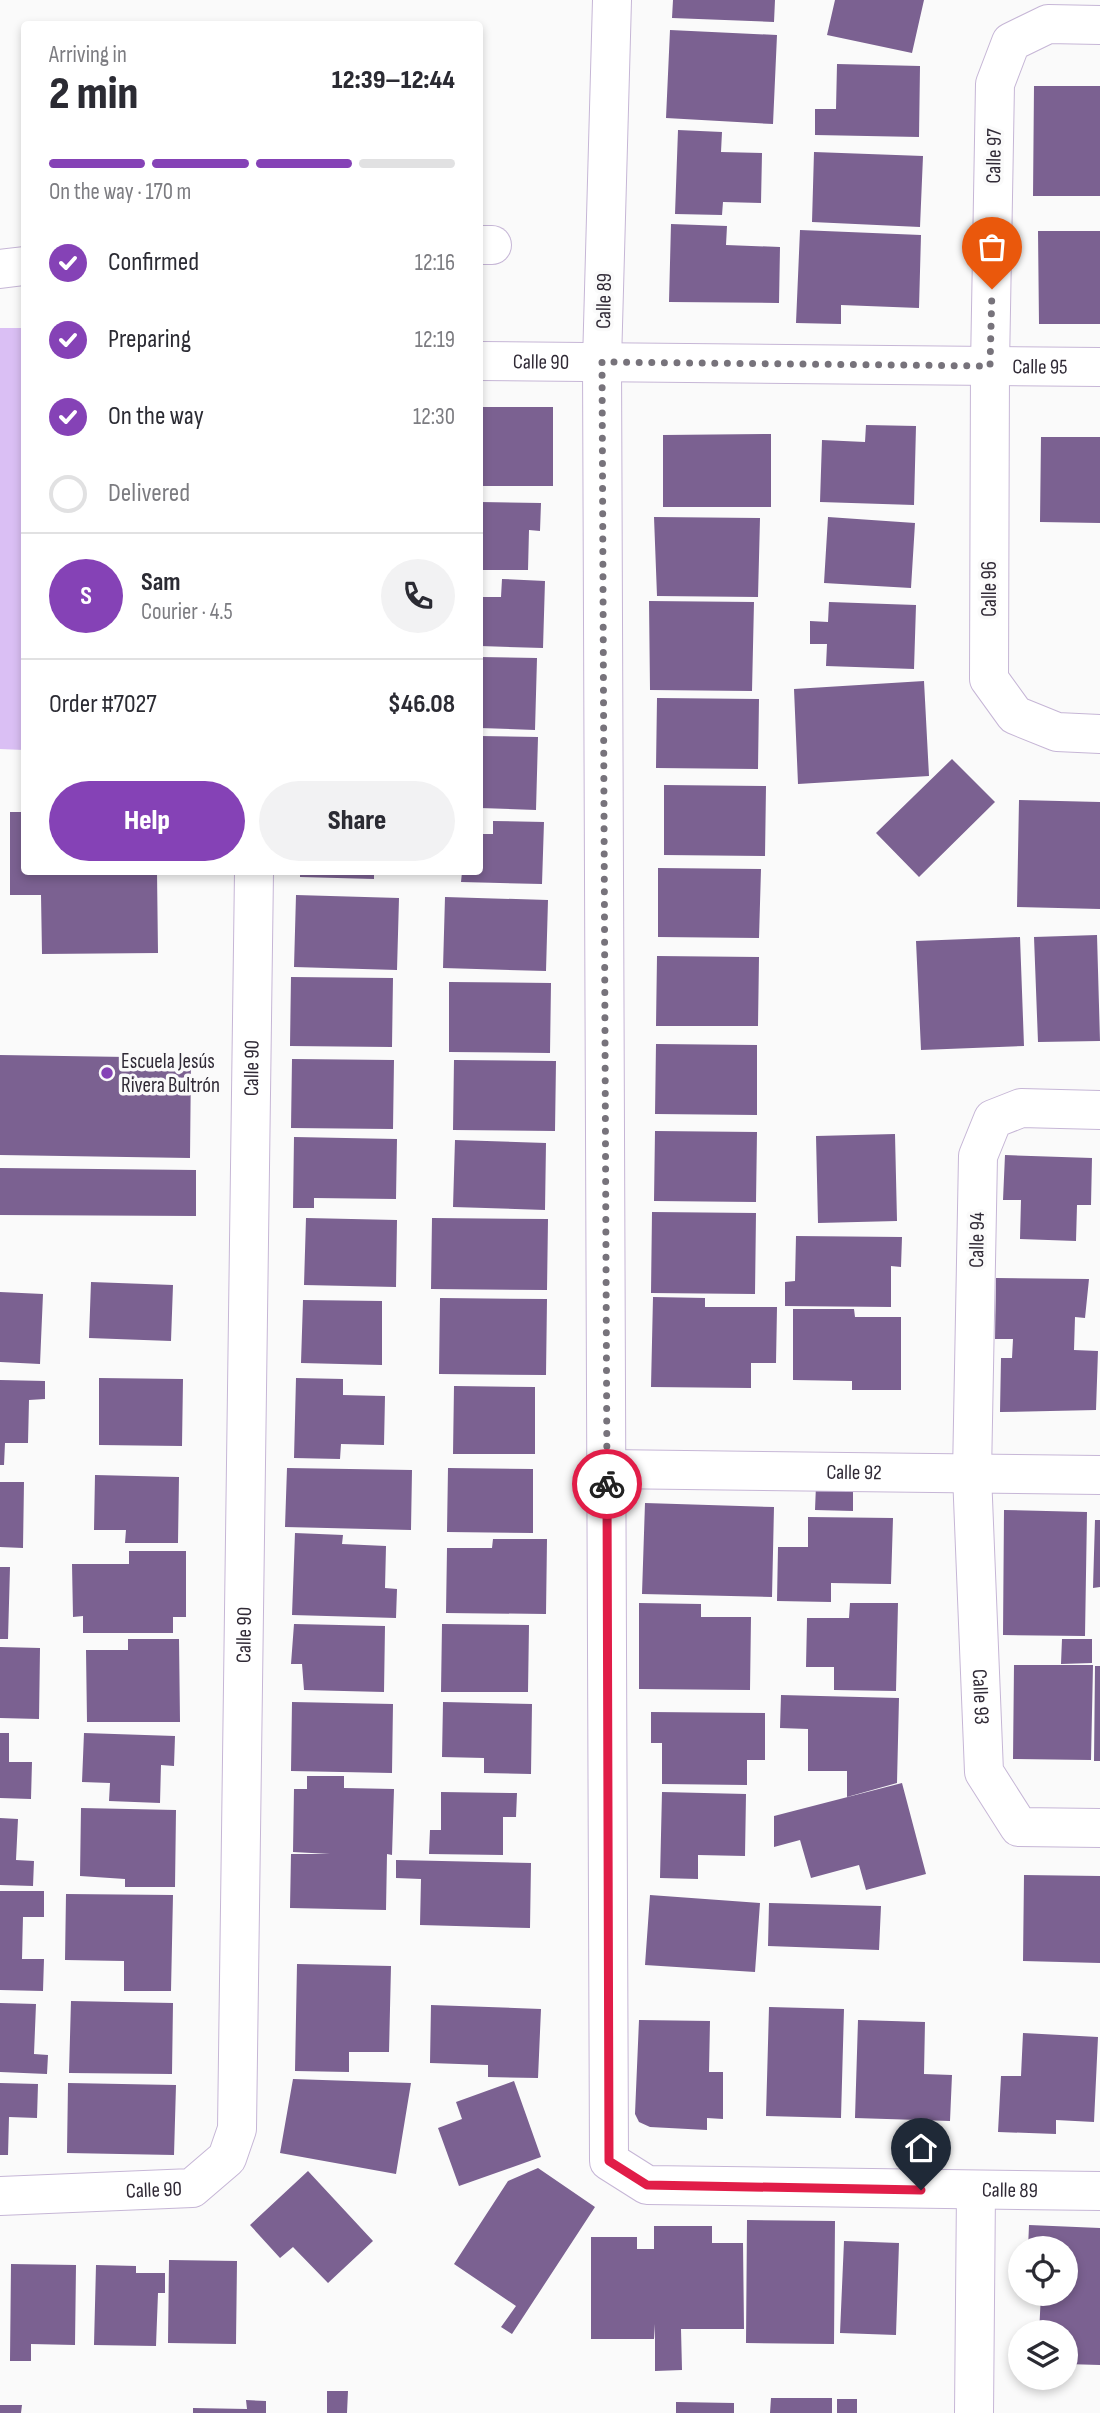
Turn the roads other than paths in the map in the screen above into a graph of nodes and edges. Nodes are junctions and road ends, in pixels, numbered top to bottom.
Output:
1 (612, 0) edge
2 (1100, 25) edge
3 (21, 266) edge
4 (0, 268) edge
5 (483, 362) edge
6 (602, 362) junction
7 (990, 366) junction
8 (1100, 367) edge
9 (1100, 734) edge
10 (254, 875) edge
11 (1100, 1110) edge
12 (607, 1469) junction
13 (972, 1474) junction
14 (1100, 1475) edge
15 (1100, 1828) edge
16 (976, 2190) junction
17 (1100, 2191) edge
18 (0, 2196) edge
19 (974, 2413) edge

1 - 6 street, Calle 89
2 - 7 street, Calle 97
3 - 4 street
5 - 6 street, Calle 90
6 - 7 street, Calle 95
6 - 12 street, Calle 89
7 - 8 street, Calle 95
7 - 9 street, Calle 96
10 - 18 street, Calle 90
11 - 13 street, Calle 94
12 - 13 street, Calle 92
12 - 16 street, Calle 89
13 - 14 street, Calle 92
13 - 15 street, Calle 93
16 - 17 street, Calle 89
16 - 19 street

